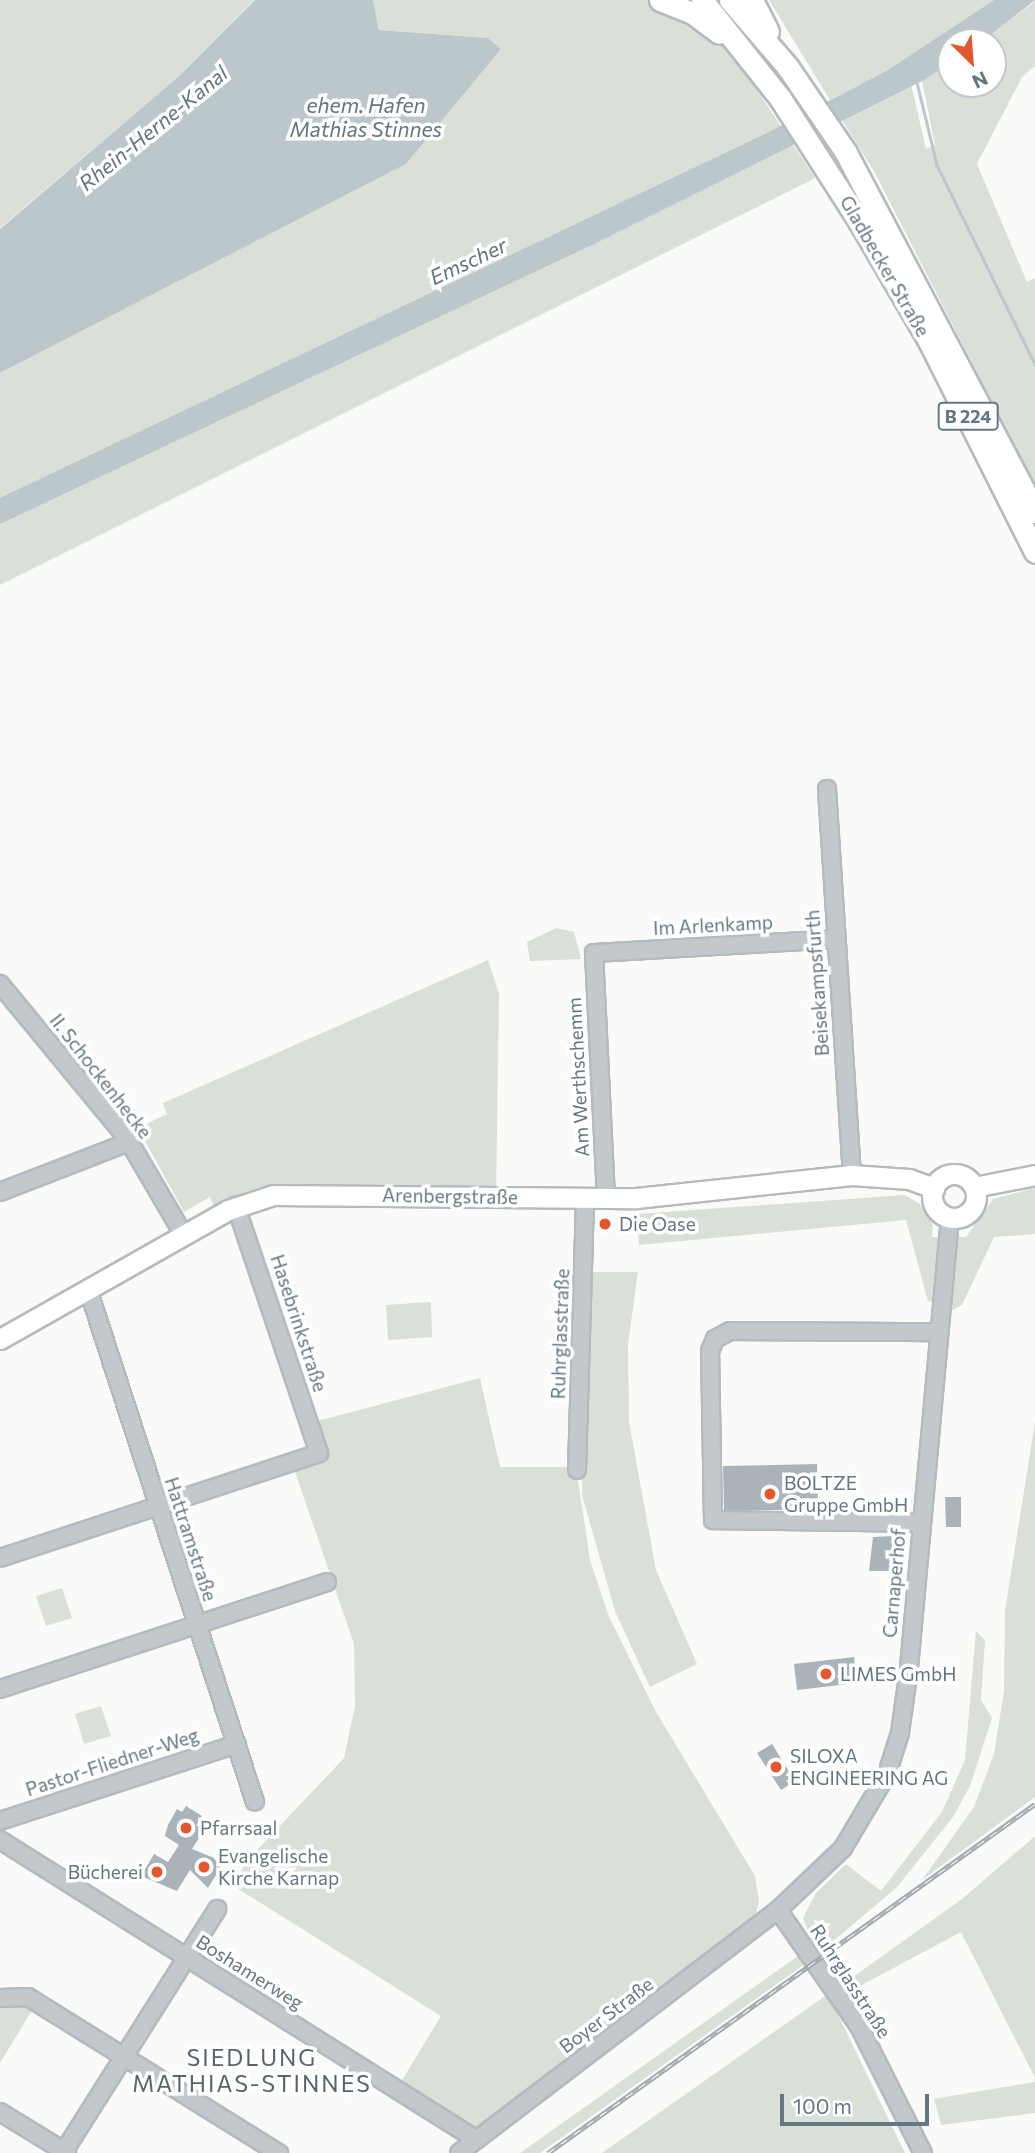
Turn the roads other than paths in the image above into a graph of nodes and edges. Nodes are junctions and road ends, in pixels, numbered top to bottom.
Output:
1 (660, 0) edge
2 (702, 0) edge
3 (730, 0) edge
4 (752, 0) edge
5 (788, 66) junction
6 (783, 102) junction
7 (1035, 512) edge
8 (1035, 552) edge
9 (827, 789) dead end
10 (835, 939) junction
11 (594, 953) joint
12 (0, 984) edge
13 (129, 1142) junction
14 (852, 1175) junction
15 (1035, 1175) edge
16 (974, 1186) junction
17 (934, 1188) junction
18 (0, 1192) edge
19 (585, 1198) junction
20 (606, 1199) junction
21 (236, 1206) junction
22 (950, 1217) junction
23 (183, 1234) junction
24 (88, 1289) junction
25 (938, 1332) junction
26 (0, 1339) edge
27 (577, 1470) dead end
28 (158, 1507) junction
29 (920, 1523) junction
30 (0, 1558) edge
31 (327, 1582) dead end
32 (198, 1626) junction
33 (0, 1689) edge
34 (237, 1744) junction
35 (255, 1802) dead end
36 (0, 1821) edge
37 (0, 1840) edge
38 (217, 1909) dead end
39 (778, 1910) junction
40 (186, 1957) junction
41 (0, 1998) edge
42 (124, 2057) junction
43 (0, 2112) edge
44 (477, 2140) junction
45 (65, 2152) edge
46 (279, 2153) edge
47 (459, 2153) edge
48 (923, 2153) edge

1 - 6 highway
2 - 6 highway, Gladbecker Straße / B 224
3 - 5 highway, Gladbecker Straße / B 224
4 - 5 highway
5 - 7 highway, Gladbecker Straße / B 224
6 - 8 highway, Gladbecker Straße / B 224
9 - 10 street, Beisekampsfurth
10 - 11 street, Im Arlenkamp
10 - 14 street, Beisekampsfurth
11 - 20 street, Am Werthschemm
12 - 13 street, II. Schockenhecke
13 - 18 street
13 - 23 street, II. Schockenhecke
14 - 17 main road, Arenbergstraße
14 - 20 main road, Arenbergstraße
15 - 16 main road
16 - 17 main road
16 - 22 main road
17 - 22 main road
19 - 20 main road, Arenbergstraße
19 - 21 main road, Arenbergstraße
19 - 27 street, Ruhrglasstraße
21 - 23 main road, Arenbergstraße
21 - 28 street, Hasebrinkstraße
22 - 25 street, Carnaperhof
23 - 24 main road, Arenbergstraße
24 - 26 main road, Arenbergstraße
24 - 28 street, Hattramstraße
25 - 29 street, Carnaperhof
25 - 29 street
28 - 30 street
28 - 32 street, Hattramstraße
29 - 39 street, Carnaperhof
31 - 32 street
32 - 33 street
32 - 34 street, Hattramstraße
34 - 35 street, Hattramstraße
34 - 36 street, Pastor-Fliedner-Weg
37 - 40 street, Boshamerweg
38 - 40 street
39 - 44 street, Boyer Straße
39 - 48 street, Ruhrglasstraße
40 - 42 street
40 - 44 street, Boshamerweg
41 - 42 street
42 - 45 street
42 - 46 street
43 - 45 street
44 - 47 street, Boyer Straße

